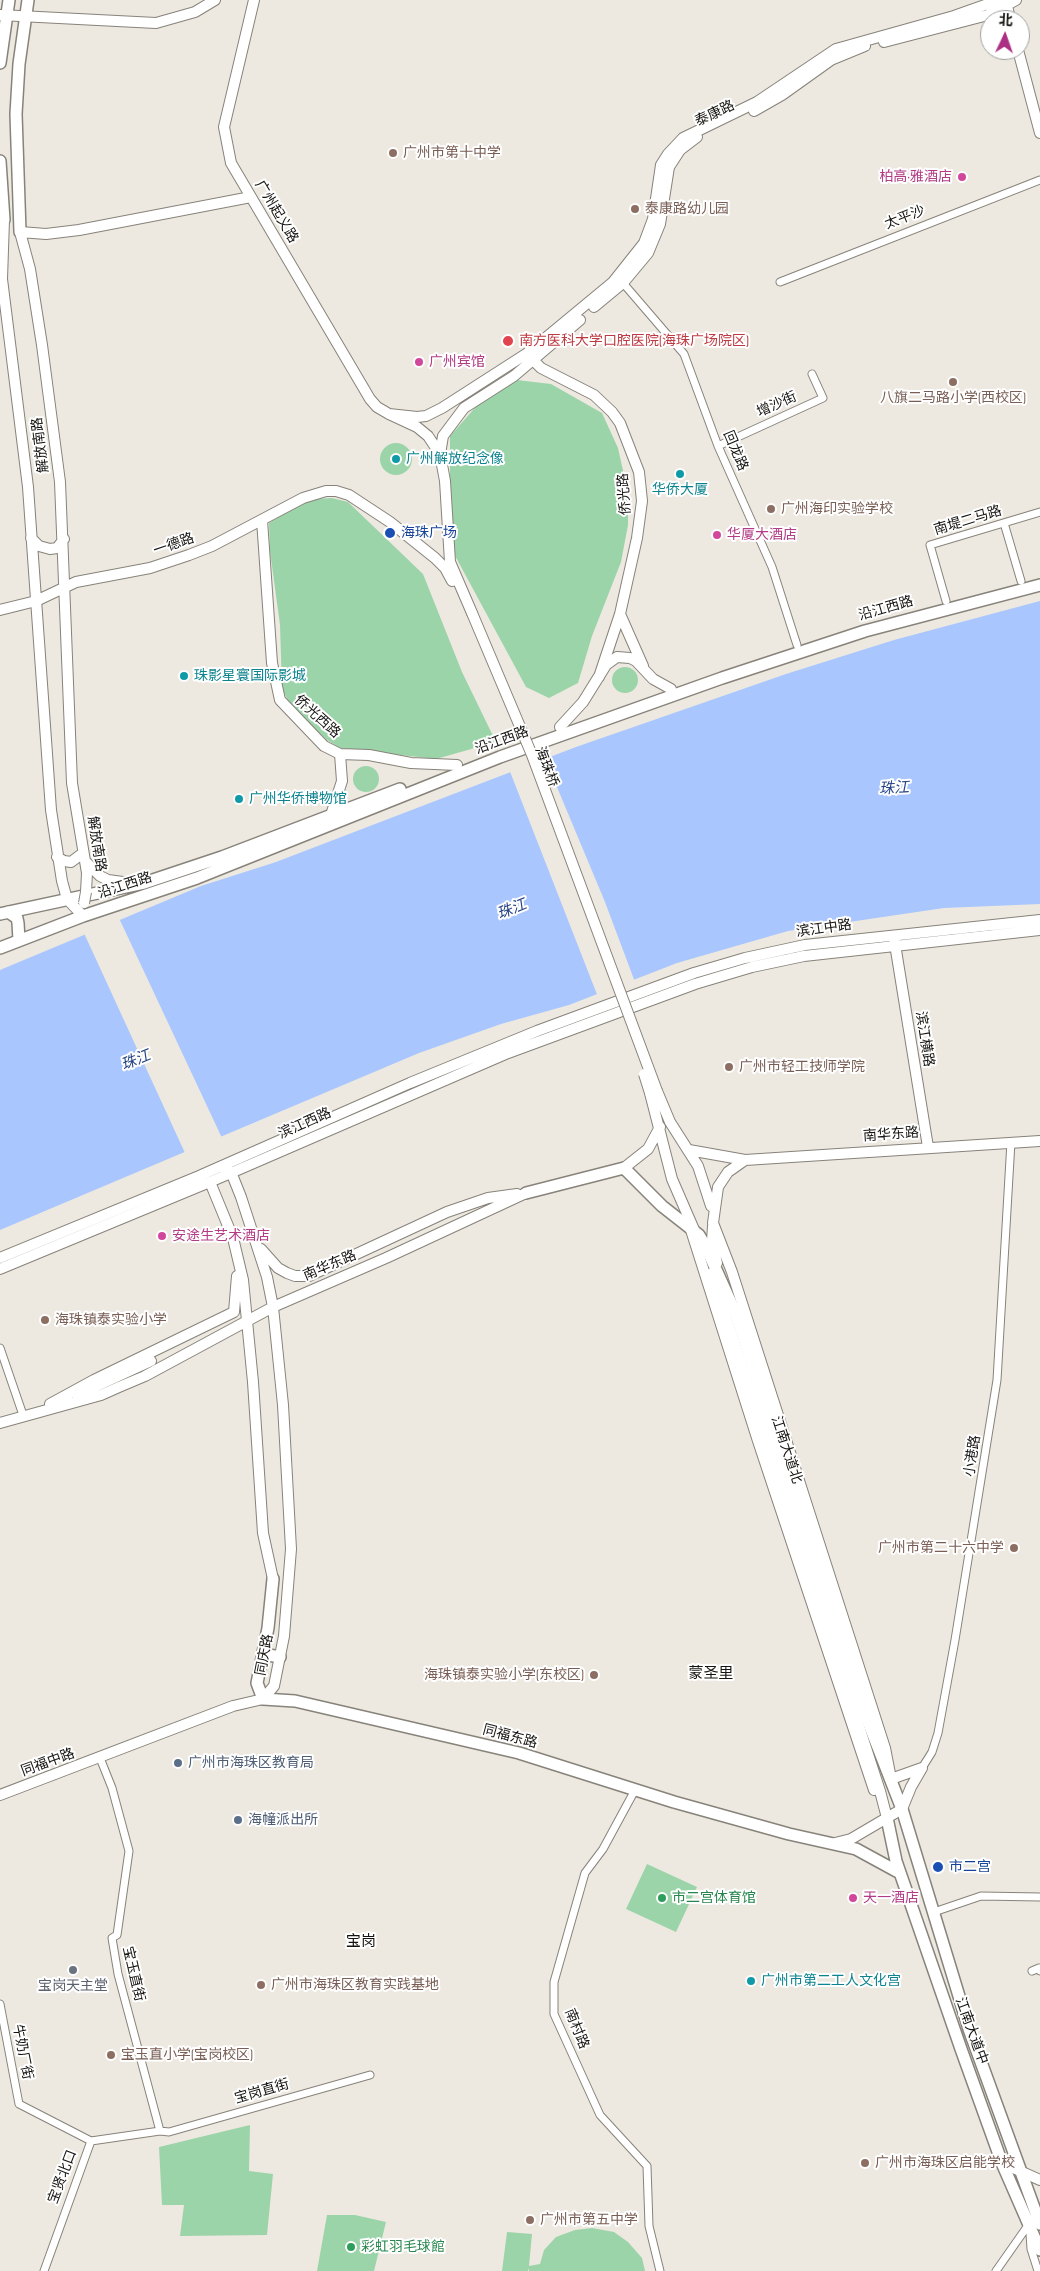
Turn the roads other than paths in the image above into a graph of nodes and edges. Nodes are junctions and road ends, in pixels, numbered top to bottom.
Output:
1 (9, 0) edge
2 (28, 0) edge
3 (215, 0) edge
4 (254, 0) edge
5 (1007, 1) edge
6 (3, 15) edge
7 (25, 16) junction
8 (1021, 60) edge
9 (0, 63) edge
10 (1040, 133) edge
11 (0, 161) edge
12 (1040, 180) edge
13 (251, 197) junction
14 (4, 220) joint
15 (20, 232) junction
16 (780, 282) dead end
17 (623, 283) junction
18 (529, 357) junction
19 (812, 374) dead end
20 (389, 414) junction
21 (718, 446) junction
22 (440, 454) junction
23 (349, 495) joint
24 (1040, 512) edge
25 (262, 520) junction
26 (1004, 523) junction
27 (31, 538) junction
28 (64, 539) junction
29 (1040, 578) edge
30 (1022, 585) junction
31 (1040, 585) edge
32 (65, 586) junction
33 (36, 601) junction
34 (946, 601) junction
35 (0, 610) edge
36 (620, 614) junction
37 (470, 615) junction
38 (797, 645) junction
39 (644, 668) junction
40 (599, 677) junction
41 (672, 689) junction
42 (560, 727) junction
43 (340, 754) junction
44 (457, 766) junction
45 (331, 815) junction
46 (57, 857) junction
47 (84, 857) junction
48 (144, 884) junction
49 (67, 899) junction
50 (4, 913) edge
51 (83, 916) junction
52 (1040, 920) edge
53 (1040, 930) edge
54 (19, 940) junction
55 (894, 940) junction
56 (0, 948) edge
57 (622, 1005) junction
58 (654, 1092) junction
59 (660, 1126) junction
60 (1040, 1141) edge
61 (1010, 1142) junction
62 (928, 1147) junction
63 (689, 1150) junction
64 (745, 1160) junction
65 (217, 1167) junction
66 (624, 1168) junction
67 (231, 1172) junction
68 (210, 1182) junction
69 (526, 1194) junction
70 (713, 1223) junction
71 (690, 1224) junction
72 (256, 1242) junction
73 (237, 1251) junction
74 (0, 1258) edge
75 (343, 1260) junction
76 (0, 1269) edge
77 (314, 1290) junction
78 (273, 1307) junction
79 (234, 1312) junction
80 (736, 1314) junction
81 (246, 1316) junction
82 (0, 1348) edge
83 (150, 1361) dead end
84 (40, 1410) junction
85 (23, 1415) junction
86 (0, 1423) edge
87 (273, 1579) joint
88 (263, 1654) junction
89 (280, 1657) junction
90 (263, 1699) junction
91 (103, 1757) junction
92 (922, 1768) junction
93 (891, 1779) junction
94 (635, 1790) junction
95 (0, 1795) edge
96 (902, 1809) junction
97 (887, 1818) junction
98 (835, 1843) junction
99 (900, 1873) junction
100 (1040, 1897) edge
101 (934, 1912) junction
102 (1032, 1971) dead end
103 (1040, 1971) edge
104 (0, 2004) edge
105 (370, 2075) dead end
106 (19, 2104) joint
107 (160, 2131) junction
108 (91, 2141) junction
109 (1002, 2163) junction
110 (1019, 2170) junction
111 (1040, 2180) edge
112 (1040, 2205) edge
113 (1035, 2224) edge
114 (1040, 2250) edge
115 (44, 2271) edge
116 (660, 2271) edge
117 (996, 2271) edge
118 (1038, 2271) edge

1 - 6 main road
2 - 7 main road, 解放南路
3 - 7 main road
4 - 13 main road, 广州起义路
5 - 17 main road, 泰康路
5 - 18 main road, 泰康路
6 - 7 main road
6 - 9 main road
7 - 15 main road, 解放南路
8 - 10 main road
11 - 14 main road, 解放南路
12 - 16 street, 太平沙
13 - 15 main road
13 - 20 main road, 广州起义路
14 - 27 main road, 解放南路
15 - 28 main road, 解放南路
17 - 18 main road, 泰康路
17 - 21 street, 回龙路
18 - 20 main road, 泰康路
18 - 22 main road, 泰康路
18 - 36 main road, 侨光路
19 - 21 street, 增沙街
20 - 22 main road, 广州起义路
21 - 38 street, 回龙路
22 - 37 main road, 海珠桥
23 - 25 main road, 一德路
23 - 37 main road, 海珠桥
24 - 26 street, 南堤二马路
25 - 32 main road, 一德路
25 - 43 main road, 侨光西路
26 - 30 street
26 - 34 street, 南堤二马路
27 - 28 main road
27 - 33 main road, 解放南路
28 - 32 main road, 解放南路
29 - 30 main road
30 - 31 main road
30 - 34 main road, 沿江西路
30 - 51 main road, 沿江西路
32 - 33 main road, 一德路
32 - 47 main road, 解放南路
33 - 35 main road, 一德路
33 - 46 main road, 解放南路
34 - 38 main road, 沿江西路
36 - 39 main road
36 - 40 main road, 侨光路
37 - 58 main road, 海珠桥, bridge
38 - 41 main road, 沿江西路
39 - 40 main road
39 - 41 main road
40 - 42 main road
41 - 42 main road, 沿江西路
42 - 44 main road, 沿江西路
43 - 44 main road, 侨光西路
43 - 45 main road
44 - 45 main road, 沿江西路
45 - 48 main road, 沿江西路
46 - 47 main road
46 - 49 main road, 解放南路
47 - 48 main road
47 - 51 main road, 解放南路, bridge
48 - 49 main road, 沿江西路
49 - 50 main road, 沿江西路
49 - 51 main road, 解放南路
50 - 54 main road
51 - 54 main road, 沿江西路
52 - 55 main road, 滨江中路
53 - 55 main road, 滨江中路
54 - 56 main road, 沿江西路
55 - 57 main road, 滨江中路
55 - 62 main road, 滨江横路
57 - 65 main road, 滨江西路
57 - 67 main road, 滨江西路
58 - 59 main road, 江南大道北
58 - 63 main road, 江南大道北
59 - 66 main road, 南华东路
59 - 71 main road, 江南大道北
60 - 61 main road, 南华东路
61 - 62 main road, 南华东路
61 - 92 street, 小港路
62 - 64 main road, 南华东路
63 - 64 main road, 南华东路
63 - 70 main road, 江南大道北
64 - 70 main road
65 - 67 main road
65 - 68 main road
65 - 74 main road, 滨江西路
66 - 69 main road, 南华东路
66 - 71 main road
67 - 68 main road, 滨江西路
67 - 72 main road, 同庆路
68 - 73 main road
68 - 76 main road, 滨江西路
69 - 75 main road
69 - 77 main road, 南华东路
70 - 80 main road, 江南大道北
70 - 93 main road
71 - 80 main road
71 - 97 main road, 江南大道北
72 - 75 main road
72 - 78 main road, 同庆路
73 - 79 main road
73 - 81 main road
75 - 77 main road
77 - 78 main road, 南华东路
78 - 81 main road, 南华东路
78 - 89 main road, 同庆路
79 - 81 main road, 南华东路
79 - 84 main road
80 - 93 main road, 江南大道北
81 - 84 main road
81 - 87 main road
82 - 85 street
83 - 84 main road
84 - 85 main road
85 - 86 main road
87 - 88 main road, 同庆路
88 - 89 main road
88 - 90 main road, 同庆路
89 - 90 main road, 同庆路
90 - 91 main road, 同福东路
90 - 94 main road, 同福东路
91 - 95 main road, 同福中路
91 - 107 street, 宝玉直街
92 - 93 main road
92 - 96 main road
93 - 96 main road, 江南大道北
94 - 98 main road, 同福东路
94 - 116 street, 南村路
96 - 97 main road
96 - 101 main road, 江南大道中
97 - 98 main road
97 - 99 main road, 江南大道中
98 - 99 main road, 同福东路
99 - 109 main road, 江南大道中
100 - 101 street
101 - 110 main road, 江南大道中
102 - 103 street
104 - 106 street, 牛奶厂街
105 - 107 street, 宝岗直街
106 - 108 street, 宝贤北口
107 - 108 street
108 - 115 street, 宝贤北口
109 - 110 main road
109 - 113 main road, 江南大道中
110 - 111 main road
110 - 112 street
110 - 113 main road, 江南大道中
113 - 114 main road, 江南大道中
113 - 117 street
113 - 118 street

